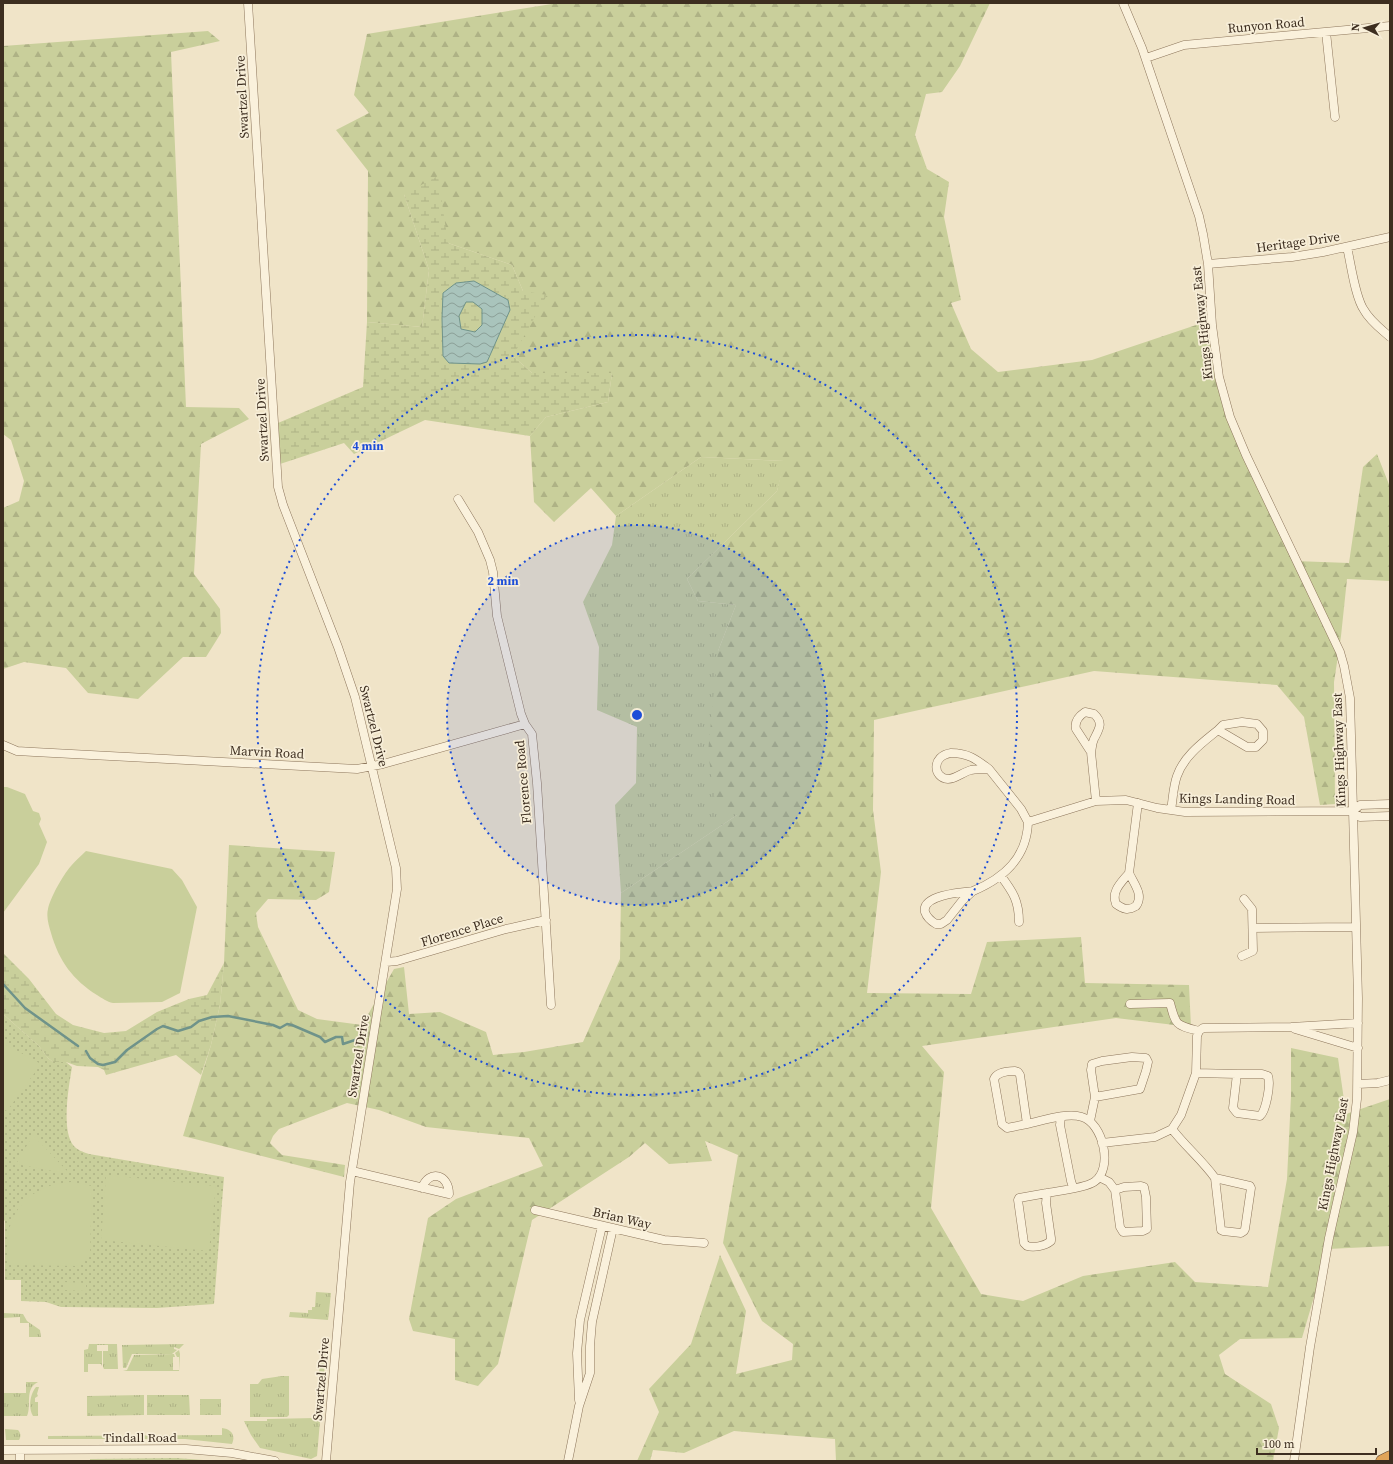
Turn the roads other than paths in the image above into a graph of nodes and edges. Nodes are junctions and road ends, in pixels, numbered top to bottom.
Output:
1 (248, 3) edge
2 (1123, 3) edge
3 (1390, 26) edge
4 (1326, 32) junction
5 (1146, 58) junction
6 (1335, 117) dead end
7 (1390, 237) edge
8 (1347, 247) junction
9 (1208, 264) junction
10 (1390, 337) edge
11 (458, 499) dead end
12 (525, 724) junction
13 (1218, 730) junction
14 (3, 745) edge
15 (1091, 752) dead end
16 (371, 766) junction
17 (989, 769) junction
18 (1096, 801) junction
19 (1138, 804) junction
20 (1390, 804) edge
21 (1171, 810) junction
22 (1353, 811) junction
23 (1390, 816) edge
24 (1028, 822) junction
25 (1129, 873) dead end
26 (1001, 876) junction
27 (973, 891) junction
28 (1244, 899) dead end
29 (546, 920) junction
30 (1019, 922) dead end
31 (1356, 927) junction
32 (1253, 928) junction
33 (1242, 956) dead end
34 (386, 962) junction
35 (1130, 1004) dead end
36 (551, 1005) dead end
37 (1358, 1024) junction
38 (1291, 1027) junction
39 (1199, 1031) junction
40 (1358, 1048) junction
41 (1196, 1073) junction
42 (1237, 1074) junction
43 (1390, 1080) edge
44 (1358, 1084) junction
45 (1095, 1097) junction
46 (1061, 1117) junction
47 (1090, 1121) junction
48 (1027, 1124) junction
49 (1172, 1130) junction
50 (1102, 1143) junction
51 (352, 1171) junction
52 (1099, 1177) junction
53 (1215, 1178) junction
54 (1073, 1187) junction
55 (422, 1188) dead end
56 (1114, 1190) junction
57 (1047, 1193) junction
58 (535, 1210) dead end
59 (602, 1226) junction
60 (613, 1228) junction
61 (704, 1243) dead end
62 (587, 1288) junction
63 (599, 1290) junction
64 (578, 1336) junction
65 (591, 1337) junction
66 (579, 1406) junction
67 (3, 1450) edge
68 (20, 1450) junction
69 (1390, 1457) edge
70 (20, 1461) edge
71 (275, 1461) edge
72 (326, 1461) edge
73 (568, 1461) edge
74 (1294, 1461) edge
75 (1382, 1461) edge

1 - 16 street, Swartzel Drive
2 - 5 street, Kings Highway East
3 - 4 street, Runyon Road
4 - 5 street, Runyon Road
4 - 6 street
5 - 9 street, Kings Highway East
7 - 8 street, Heritage Drive
8 - 9 street, Heritage Drive
8 - 10 street
9 - 22 street, Kings Highway East
11 - 12 street, Florence Road
12 - 16 street, Marvin Road
12 - 29 street, Florence Road
13 - 13 street
13 - 21 street
14 - 16 street, Marvin Road
15 - 18 street
16 - 34 street, Swartzel Drive
17 - 17 street
17 - 24 street
18 - 19 street, Kings Landing Road
18 - 24 street, Kings Landing Road
19 - 21 street, Kings Landing Road
19 - 25 street
20 - 22 street
21 - 22 street, Kings Landing Road
22 - 23 street
22 - 31 street, Kings Highway East
24 - 26 street
26 - 27 street
26 - 30 street
27 - 27 street
28 - 32 street
29 - 34 street, Florence Place
29 - 36 street, Florence Road
31 - 32 street
31 - 37 street, Kings Highway East
32 - 33 street
34 - 51 street, Swartzel Drive
35 - 39 street
37 - 38 street
37 - 40 street, Kings Highway East
38 - 39 street
38 - 40 street
39 - 41 street
40 - 44 street, Kings Highway East
41 - 42 street
41 - 49 street
42 - 42 street
43 - 44 street
44 - 74 street, Kings Highway East
45 - 45 street
45 - 47 street
46 - 47 street
46 - 48 street
46 - 54 street
47 - 50 street
48 - 48 street
49 - 50 street
49 - 53 street
50 - 52 street
51 - 55 street
51 - 72 street, Swartzel Drive
52 - 54 street
52 - 56 street
53 - 53 street
54 - 57 street
56 - 56 street
57 - 57 street
58 - 59 street, Brian Way
59 - 60 street, Brian Way
59 - 62 street
60 - 61 street, Brian Way
60 - 63 street
62 - 63 street
62 - 64 street
63 - 65 street
64 - 65 street
64 - 66 street
65 - 66 street
66 - 73 street
67 - 68 street, Tindall Road
68 - 70 street
68 - 71 street, Tindall Road
69 - 75 highway

